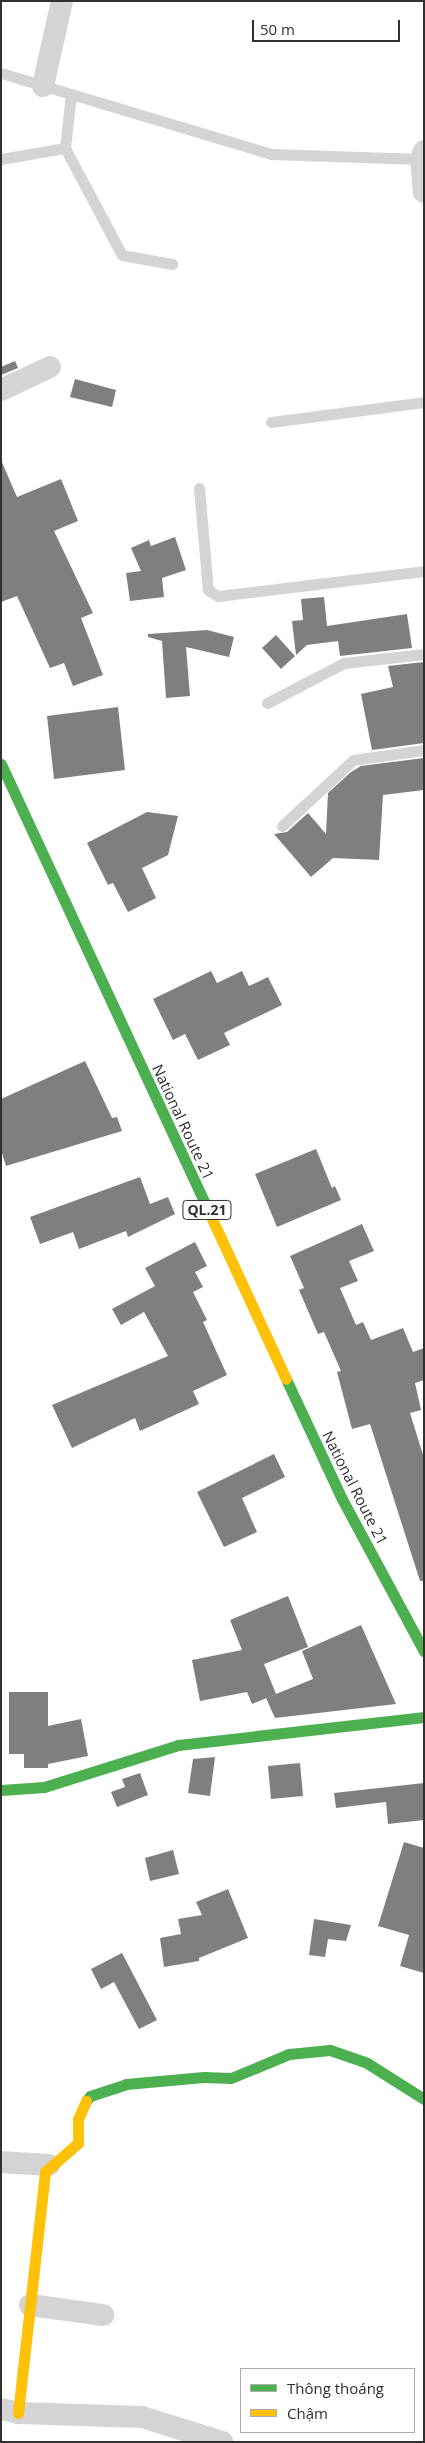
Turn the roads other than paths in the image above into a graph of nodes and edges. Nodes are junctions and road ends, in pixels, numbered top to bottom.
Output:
1 (62, 1) edge
2 (1, 73) edge
3 (43, 86) junction
4 (70, 94) junction
5 (65, 148) junction
6 (422, 155) edge
7 (1, 159) edge
8 (424, 192) edge
9 (172, 264) dead end
10 (50, 367) dead end
11 (1, 390) edge
12 (424, 402) edge
13 (271, 422) dead end
14 (199, 488) dead end
15 (424, 571) edge
16 (424, 654) edge
17 (267, 703) dead end
18 (424, 750) edge
19 (3, 771) edge
20 (282, 826) dead end
21 (424, 1651) edge
22 (424, 1717) edge
23 (1, 1790) edge
24 (424, 2099) edge
25 (1, 2162) edge
26 (49, 2165) junction
27 (30, 2304) junction
28 (103, 2315) dead end
29 (10, 2411) edge
30 (222, 2442) edge

1 - 3 street
2 - 3 lane
3 - 4 lane
4 - 5 lane
4 - 6 lane
5 - 7 lane
5 - 9 lane
6 - 8 street
10 - 11 street
12 - 13 lane
14 - 15 lane
16 - 17 lane
18 - 20 lane
19 - 21 main road, National Route 21 / QL.21
22 - 23 main road
24 - 26 main road
25 - 26 street
26 - 27 main road
27 - 28 street
27 - 29 main road
29 - 30 street

